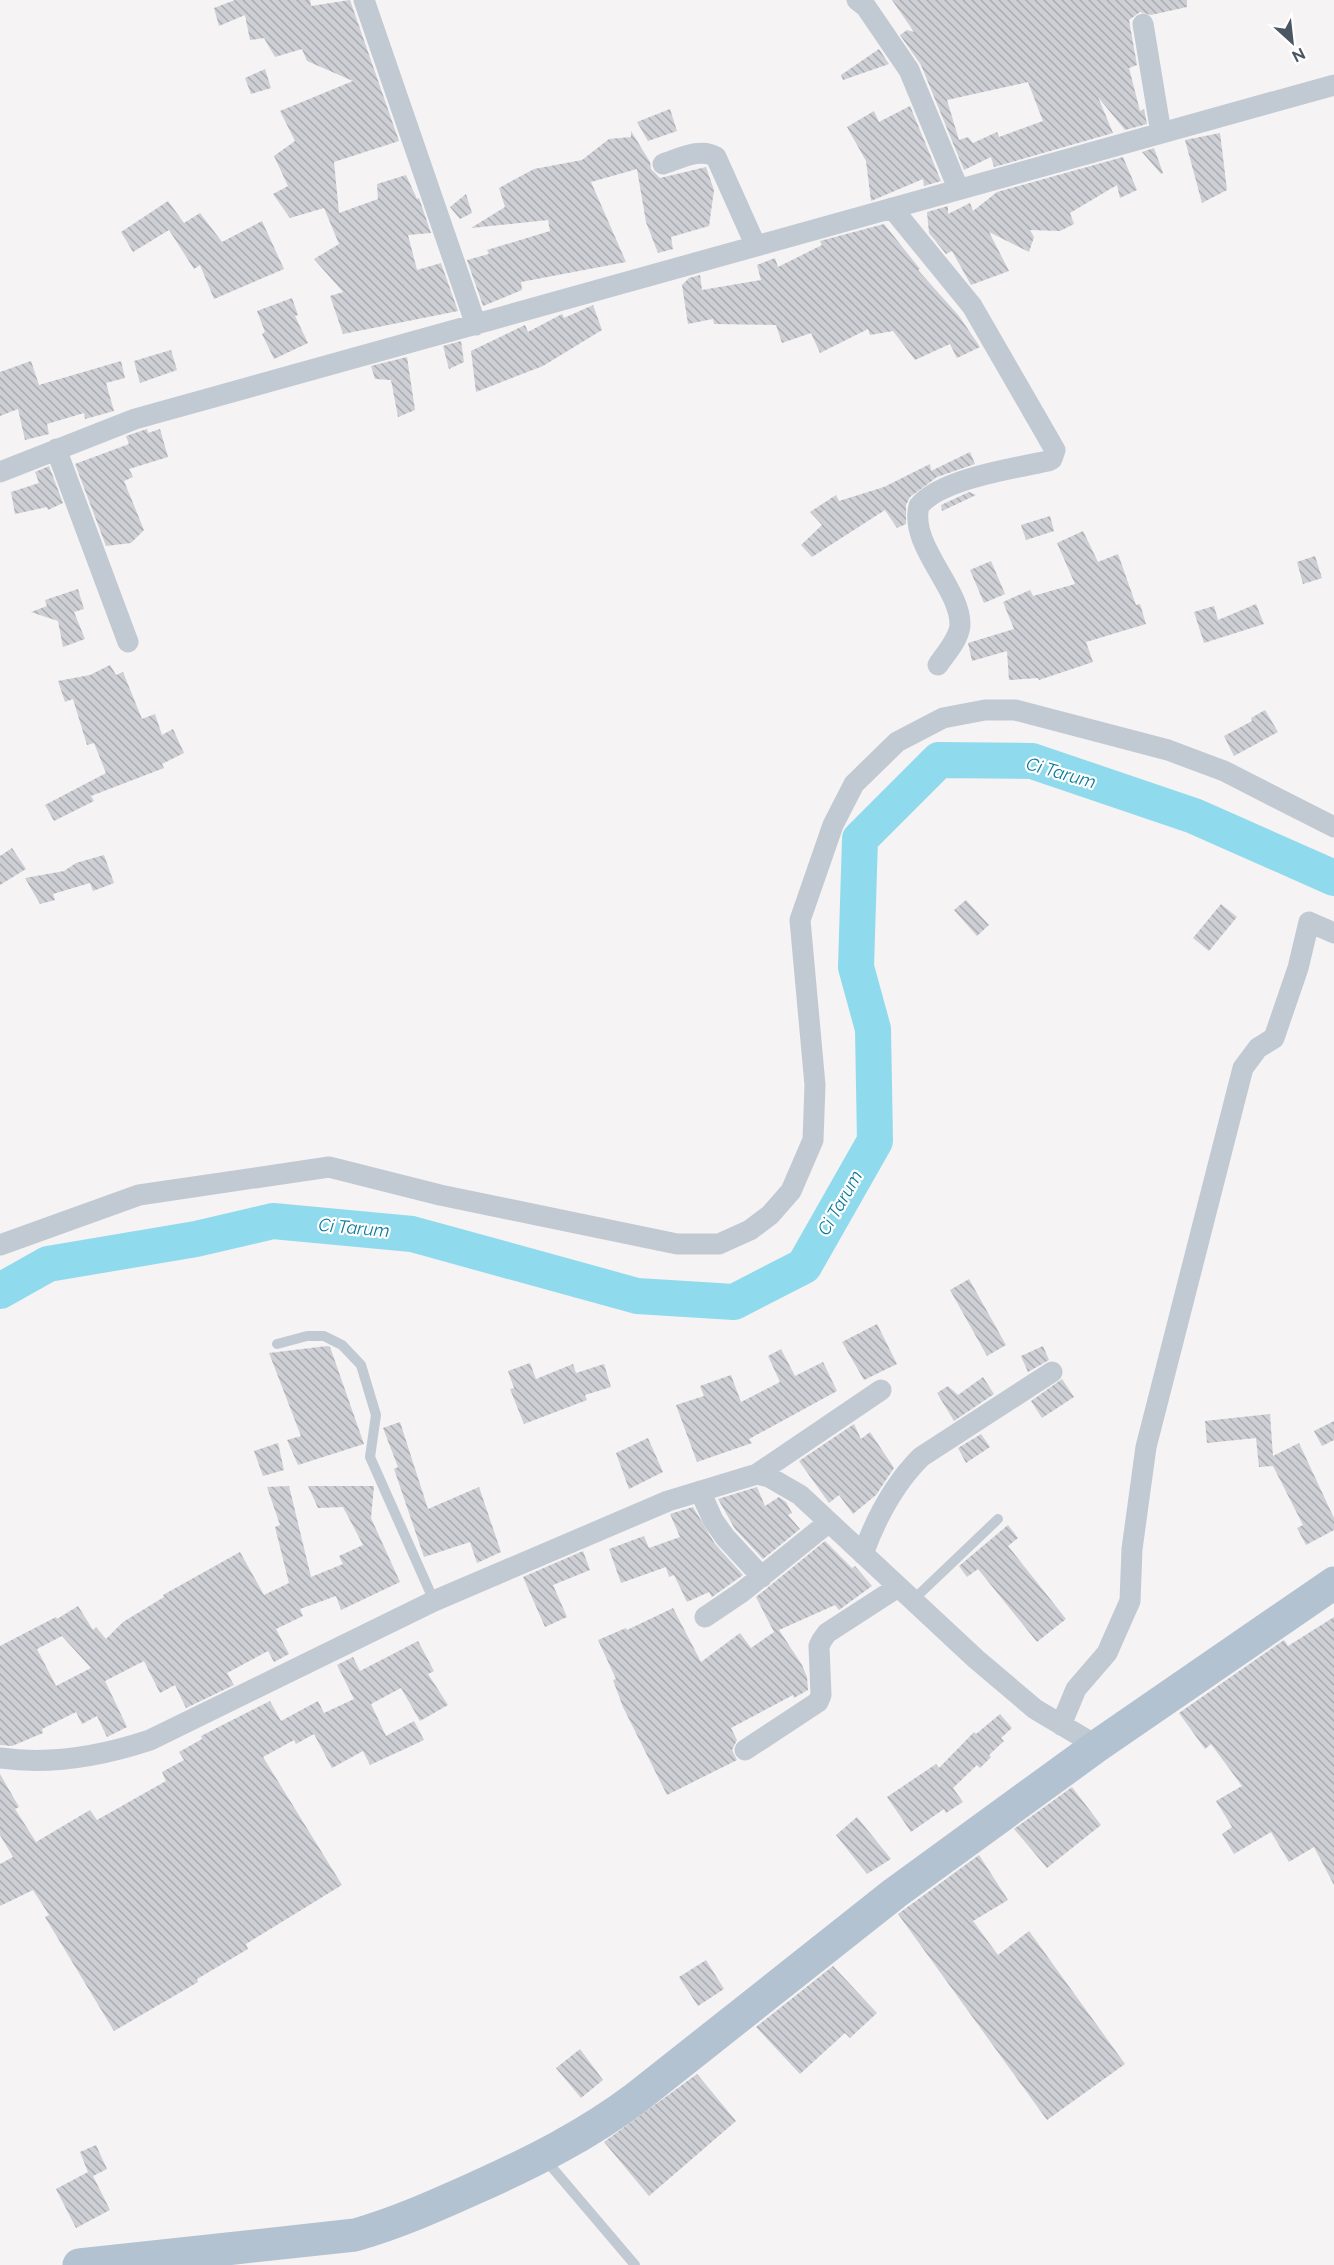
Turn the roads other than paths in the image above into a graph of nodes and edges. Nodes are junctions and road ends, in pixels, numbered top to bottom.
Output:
1 (364, 0) edge
2 (857, 0) edge
3 (1143, 24) dead end
4 (1334, 85) edge
5 (1161, 133) junction
6 (663, 164) dead end
7 (957, 188) junction
8 (892, 208) junction
9 (755, 244) junction
10 (476, 325) junction
11 (56, 449) junction
12 (0, 472) edge
13 (128, 642) dead end
14 (938, 665) dead end
15 (1334, 827) edge
16 (1334, 933) edge
17 (0, 1245) edge
18 (277, 1344) dead end
19 (1052, 1372) dead end
20 (881, 1390) dead end
21 (757, 1474) junction
22 (700, 1491) junction
23 (998, 1519) dead end
24 (829, 1522) junction
25 (863, 1554) junction
26 (762, 1577) junction
27 (1334, 1583) edge
28 (905, 1594) junction
29 (434, 1601) junction
30 (705, 1617) dead end
31 (1061, 1725) junction
32 (1097, 1746) junction
33 (745, 1750) dead end
34 (0, 1758) edge
35 (541, 2155) junction
36 (79, 2265) edge
37 (635, 2265) edge

1 - 10 street
2 - 7 street
3 - 5 street
4 - 5 street
5 - 7 street
6 - 9 street
7 - 8 street
8 - 9 street
8 - 14 street
9 - 10 street
10 - 11 street
11 - 12 street
11 - 13 street
15 - 17 street
16 - 31 street
18 - 29 lane
19 - 25 street
20 - 21 street
21 - 22 street
21 - 24 street
22 - 26 street
22 - 29 street
23 - 28 lane
24 - 25 street
24 - 26 street
25 - 28 street
26 - 30 street
27 - 32 main road
28 - 31 street
28 - 33 street
29 - 34 street
31 - 32 street
32 - 35 main road
35 - 36 main road
35 - 37 lane

